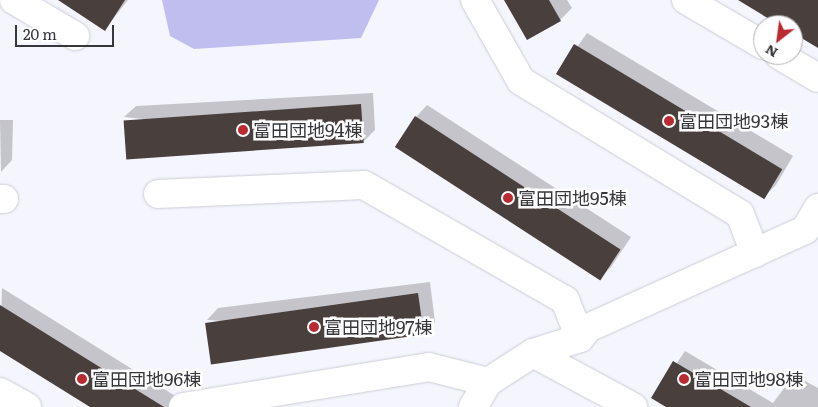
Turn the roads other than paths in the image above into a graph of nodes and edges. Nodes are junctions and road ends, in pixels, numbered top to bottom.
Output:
1 (14, 0) edge
2 (475, 0) edge
3 (686, 0) edge
4 (75, 36) dead end
5 (753, 40) edge
6 (796, 65) edge
7 (818, 78) edge
8 (158, 194) dead end
9 (818, 208) edge
10 (755, 252) junction
11 (580, 338) junction
12 (533, 353) junction
13 (488, 382) junction
14 (0, 392) edge
15 (27, 407) edge
16 (183, 407) edge
17 (473, 407) edge
18 (633, 407) edge

1 - 4 street
2 - 10 street
3 - 5 street
6 - 7 street
8 - 11 street
9 - 10 street
10 - 11 street
11 - 12 street
12 - 13 street
12 - 18 street
13 - 16 street
13 - 17 street
14 - 15 street

